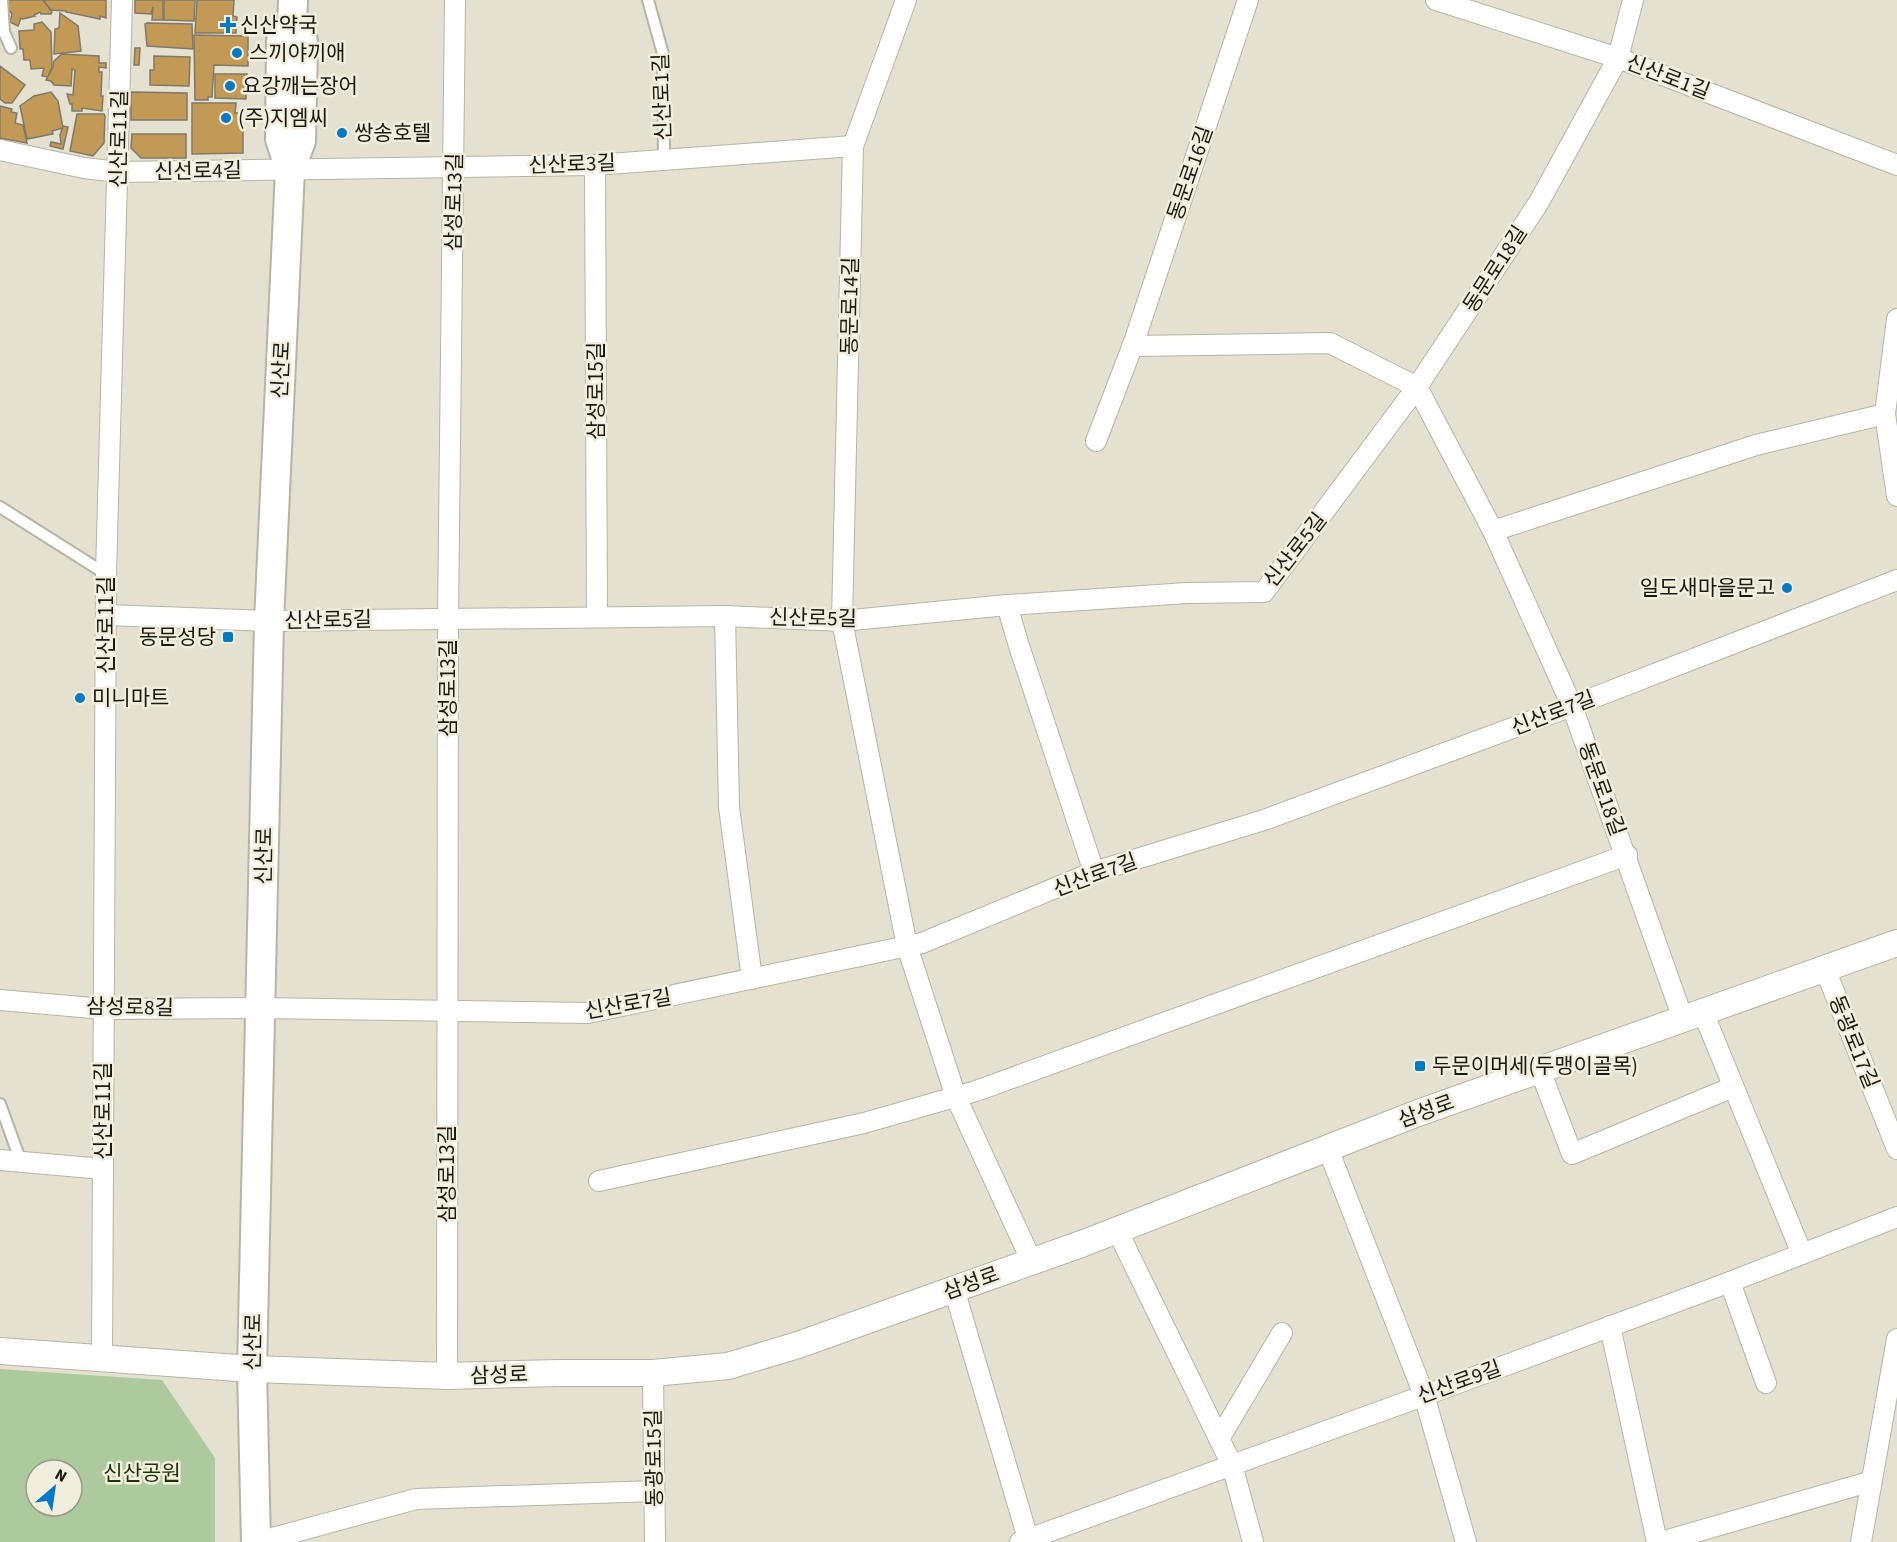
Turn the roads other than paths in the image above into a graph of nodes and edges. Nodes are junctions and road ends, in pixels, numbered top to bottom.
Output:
1 (2, 0) edge
2 (122, 0) edge
3 (455, 0) edge
4 (648, 0) edge
5 (906, 0) edge
6 (1248, 0) edge
7 (1436, 0) edge
8 (1633, 0) edge
9 (293, 14) edge
10 (11, 48) dead end
11 (1618, 58) junction
12 (854, 146) junction
13 (0, 150) edge
14 (664, 159) junction
15 (595, 165) junction
16 (1897, 165) edge
17 (454, 166) junction
18 (290, 170) junction
19 (118, 172) junction
20 (1897, 319) edge
21 (1132, 346) junction
22 (1417, 387) junction
23 (1885, 414) junction
24 (1096, 441) dead end
25 (1897, 496) edge
26 (0, 507) edge
27 (1493, 531) junction
28 (106, 574) junction
29 (1897, 580) edge
30 (1007, 604) junction
31 (106, 615) junction
32 (725, 616) junction
33 (597, 617) junction
34 (448, 619) junction
35 (269, 621) junction
36 (842, 621) junction
37 (1572, 706) junction
38 (1627, 855) junction
39 (1094, 872) junction
40 (1897, 944) edge
41 (907, 946) junction
42 (1825, 969) junction
43 (752, 979) junction
44 (0, 1000) edge
45 (260, 1008) junction
46 (104, 1009) junction
47 (448, 1012) junction
48 (1693, 1015) junction
49 (1540, 1070) junction
50 (1732, 1087) junction
51 (956, 1097) junction
52 (0, 1104) edge
53 (1328, 1149) junction
54 (1897, 1149) edge
55 (0, 1160) edge
56 (21, 1162) junction
57 (103, 1169) junction
58 (599, 1181) dead end
59 (1897, 1217) edge
60 (1118, 1230) junction
61 (1802, 1254) junction
62 (1032, 1262) junction
63 (1730, 1282) junction
64 (954, 1289) junction
65 (1610, 1326) junction
66 (1282, 1333) dead end
67 (1897, 1339) edge
68 (0, 1351) edge
69 (102, 1359) junction
70 (252, 1369) junction
71 (653, 1373) junction
72 (447, 1376) junction
73 (1766, 1383) dead end
74 (1424, 1395) junction
75 (1219, 1439) junction
76 (1232, 1465) junction
77 (1872, 1480) junction
78 (654, 1491) junction
79 (1025, 1541) edge
80 (257, 1542) edge
81 (655, 1542) edge
82 (1253, 1542) edge
83 (1466, 1542) edge
84 (1659, 1542) edge
85 (1861, 1542) edge

1 - 10 lane
2 - 19 street, 신산로11길
3 - 17 street, 삼성로13길
4 - 14 lane, 신산로1길
5 - 12 street, 동문로14길
6 - 21 street, 동문로16길
7 - 11 street, 신산로1길
8 - 11 street, 동문로18길
9 - 18 main road, 신산로
11 - 16 street, 신산로1길
11 - 22 street, 동문로18길
12 - 14 street, 신산로3길
12 - 36 street, 동문로14길
13 - 19 street, 신선로4길
14 - 15 street, 신산로3길
15 - 17 street, 신산로3길
15 - 33 street, 삼성로15길
17 - 18 street, 신산로3길
17 - 34 street, 삼성로13길
18 - 19 street, 신선로4길
18 - 35 main road, 신산로
19 - 28 street, 신산로11길
20 - 23 street
21 - 22 street
21 - 24 street, 동문로16길
22 - 27 street, 동문로18길
22 - 30 street, 신산로5길
23 - 25 street
23 - 27 street
26 - 28 lane
27 - 37 street, 동문로18길
28 - 31 street, 신산로11길
29 - 37 street, 신산로7길
30 - 36 street, 신산로5길
30 - 39 street
31 - 35 street, 신산로5길
31 - 46 street, 신산로11길
32 - 33 street, 신산로5길
32 - 36 street, 신산로5길
32 - 43 street
33 - 34 street, 신산로5길
34 - 35 street, 신산로5길
34 - 47 street, 삼성로13길
35 - 45 main road, 신산로
36 - 41 street, 동문로14길
37 - 38 street, 동문로18길
37 - 39 street, 신산로7길
38 - 48 street, 동문로18길
38 - 51 street
39 - 41 street, 신산로7길
40 - 42 street, 삼성로
41 - 43 street, 신산로7길
41 - 51 street, 동문로14길
42 - 48 street, 삼성로
42 - 54 street, 동광로17길
43 - 47 street, 신산로7길
44 - 46 street, 삼성로8길
45 - 46 street, 삼성로8길
45 - 47 street, 신산로7길
45 - 70 main road, 신산로
46 - 57 street, 신산로11길
47 - 72 street, 삼성로13길
48 - 49 street, 삼성로
48 - 50 street, 동문로18길
49 - 50 street
49 - 53 street, 삼성로
50 - 61 street, 동문로18길
51 - 58 street
51 - 62 street, 동문로14길
52 - 56 lane
53 - 60 street, 삼성로
53 - 74 street
55 - 56 street
56 - 57 street
57 - 69 street, 신산로11길
59 - 61 street, 신산로9길
60 - 62 street, 삼성로
60 - 75 street
61 - 63 street, 신산로9길
62 - 64 street, 삼성로
63 - 65 street, 신산로9길
63 - 73 street
64 - 71 street, 삼성로
64 - 79 street
65 - 74 street, 신산로9길
65 - 84 street
66 - 75 street
67 - 77 street
68 - 69 street, 삼성로
69 - 70 street, 삼성로
70 - 72 street, 삼성로
70 - 80 main road, 신산로
71 - 72 street, 삼성로
71 - 78 street, 동광로15길
74 - 76 street, 신산로9길
74 - 83 street
75 - 76 street
76 - 79 street, 신산로9길
76 - 82 street
77 - 84 street
77 - 85 street
78 - 80 street
78 - 81 street, 동광로15길

